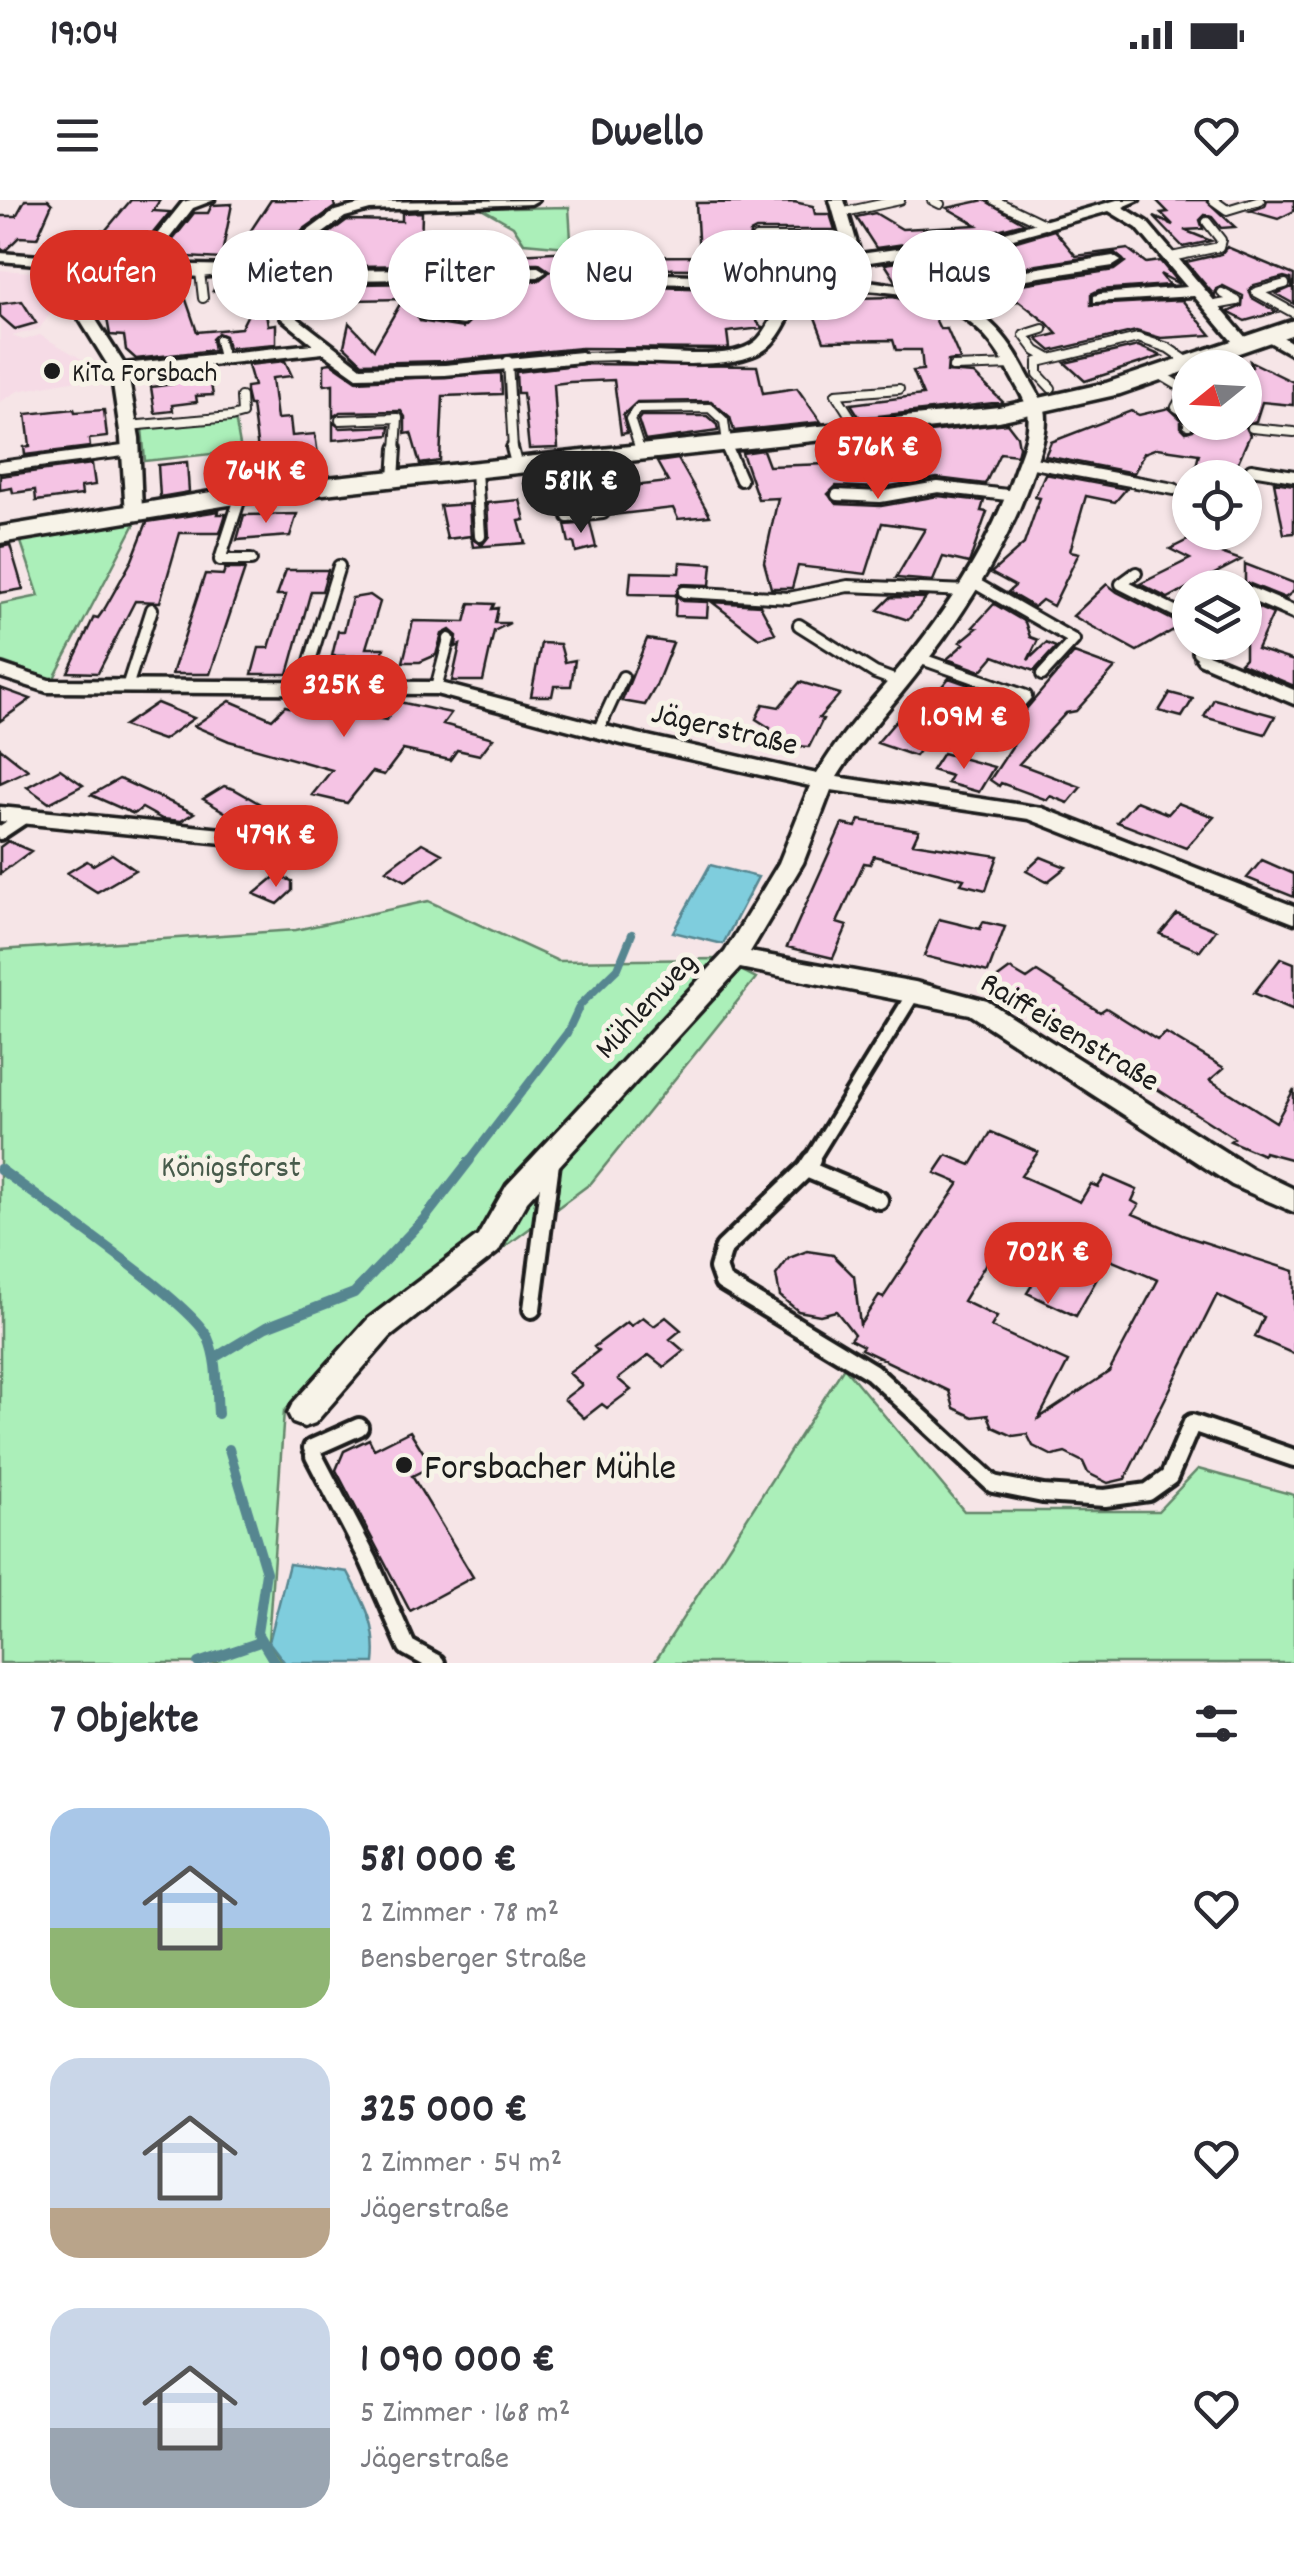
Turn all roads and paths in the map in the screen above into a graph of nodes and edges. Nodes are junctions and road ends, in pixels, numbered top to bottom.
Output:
1 (207, 200) edge
2 (531, 200) edge
3 (900, 200) edge
4 (994, 200) edge
5 (1132, 200) edge
6 (1213, 200) edge
7 (1260, 200) edge
8 (365, 203) edge
9 (1111, 206) junction
10 (838, 207) edge
11 (1207, 222) dead end
12 (1046, 225) junction
13 (168, 230) edge
14 (316, 230) edge
15 (0, 257) edge
16 (872, 257) edge
17 (1170, 257) junction
18 (30, 260) edge
19 (1112, 261) dead end
20 (192, 271) edge
21 (212, 271) edge
22 (200, 272) junction
23 (530, 272) edge
24 (538, 272) dead end
25 (1026, 275) edge
26 (1285, 284) dead end
27 (1199, 291) junction
28 (1222, 293) dead end
29 (203, 298) dead end
30 (1100, 299) dead end
31 (1210, 306) junction
32 (1294, 313) edge
33 (88, 320) edge
34 (294, 320) edge
35 (777, 320) edge
36 (980, 320) edge
37 (1043, 329) dead end
38 (1282, 332) edge
39 (219, 340) dead end
40 (1244, 344) junction
41 (329, 348) junction
42 (1227, 350) edge
43 (1172, 351) edge
44 (1294, 351) edge
45 (619, 356) joint
46 (581, 357) joint
47 (223, 358) junction
48 (1050, 358) junction
49 (508, 361) junction
50 (1014, 365) junction
51 (953, 367) dead end
52 (1172, 369) edge
53 (119, 370) junction
54 (1158, 374) junction
55 (1172, 382) edge
56 (899, 389) dead end
57 (241, 397) dead end
58 (1044, 398) junction
59 (340, 420) dead end
60 (128, 426) junction
61 (1262, 429) edge
62 (860, 430) junction
63 (1294, 432) edge
64 (726, 444) junction
65 (131, 450) junction
66 (641, 454) junction
67 (593, 459) junction
68 (1028, 462) junction
69 (517, 466) junction
70 (0, 467) edge
71 (1262, 470) edge
72 (476, 471) junction
73 (1294, 476) edge
74 (394, 479) junction
75 (741, 480) dead end
76 (915, 482) dead end
77 (1172, 489) edge
78 (1017, 494) junction
79 (241, 495) junction
80 (838, 495) dead end
81 (133, 510) junction
82 (568, 518) dead end
83 (0, 534) edge
84 (480, 536) dead end
85 (250, 560) dead end
86 (339, 566) dead end
87 (1136, 573) dead end
88 (971, 587) junction
89 (684, 592) dead end
90 (1262, 598) edge
91 (152, 609) dead end
92 (1172, 610) edge
93 (1294, 612) edge
94 (799, 625) dead end
95 (449, 639) dead end
96 (919, 658) junction
97 (1220, 660) edge
98 (0, 670) edge
99 (1042, 675) dead end
100 (623, 677) dead end
101 (900, 682) junction
102 (302, 687) junction
103 (127, 688) junction
104 (436, 688) junction
105 (1294, 698) edge
106 (999, 726) dead end
107 (598, 731) junction
108 (823, 782) junction
109 (12, 816) edge
110 (0, 833) edge
111 (223, 836) dead end
112 (1294, 915) edge
113 (734, 958) junction
114 (915, 990) junction
115 (552, 1153) junction
116 (806, 1169) junction
117 (879, 1200) dead end
118 (1294, 1201) edge
119 (532, 1310) dead end
120 (304, 1413) dead end
121 (359, 1428) dead end
122 (1294, 1458) edge
123 (402, 1655) edge
124 (436, 1663) edge

1 - 13 street
2 - 8 street
3 - 10 lane
4 - 12 lane
5 - 9 street
6 - 7 lane
8 - 14 street
9 - 12 street
9 - 17 street
11 - 17 lane
12 - 16 street
15 - 18 street
17 - 27 street
19 - 25 street
20 - 22 street
21 - 22 street
22 - 29 lane
23 - 24 street
26 - 32 lane
27 - 30 street
27 - 31 street
28 - 31 lane
31 - 40 street
33 - 53 street
34 - 41 street
35 - 45 street
36 - 50 street
37 - 48 lane
38 - 40 main road
38 - 44 street
39 - 47 lane
40 - 42 main road
41 - 47 street
41 - 49 street
43 - 48 lane
45 - 46 lane
46 - 49 street
47 - 53 street
48 - 58 lane
49 - 69 lane
50 - 51 lane
50 - 58 street
52 - 54 main road
53 - 60 street
54 - 55 lane
54 - 58 main road
56 - 62 lane
57 - 60 lane
58 - 62 main road
58 - 68 street, Mühlenweg
59 - 74 lane
60 - 65 street
61 - 63 lane
62 - 64 main road
64 - 66 main road
64 - 66 lane
64 - 75 lane
65 - 70 lane
65 - 81 street
66 - 67 main road
67 - 69 main road
67 - 82 lane
68 - 77 lane
68 - 78 street, Mühlenweg
69 - 72 main road
71 - 73 lane
72 - 74 main road
72 - 84 lane
74 - 79 main road
76 - 78 lane
78 - 80 lane
78 - 88 street, Mühlenweg
79 - 81 main road
79 - 85 lane
81 - 83 main road
86 - 102 lane
87 - 92 lane
88 - 89 lane
88 - 96 street, Mühlenweg
88 - 99 lane
90 - 93 street
91 - 103 lane
94 - 101 lane
95 - 104 lane
96 - 101 street, Mühlenweg
96 - 106 lane
97 - 105 street
98 - 103 street, Jägerstraße
100 - 107 lane
101 - 108 street, Mühlenweg
102 - 103 street, Jägerstraße
102 - 104 street, Jägerstraße
104 - 107 street, Jägerstraße
107 - 108 street, Jägerstraße
108 - 112 street, Jägerstraße
108 - 113 street, Mühlenweg
109 - 110 lane
109 - 111 street
113 - 114 street, Raiffeisenstraße
113 - 115 street, Mühlenweg
114 - 116 lane
114 - 118 street, Raiffeisenstraße
115 - 119 lane
115 - 120 street, Mühlenweg
116 - 117 lane
116 - 122 lane
121 - 123 lane
123 - 124 lane

